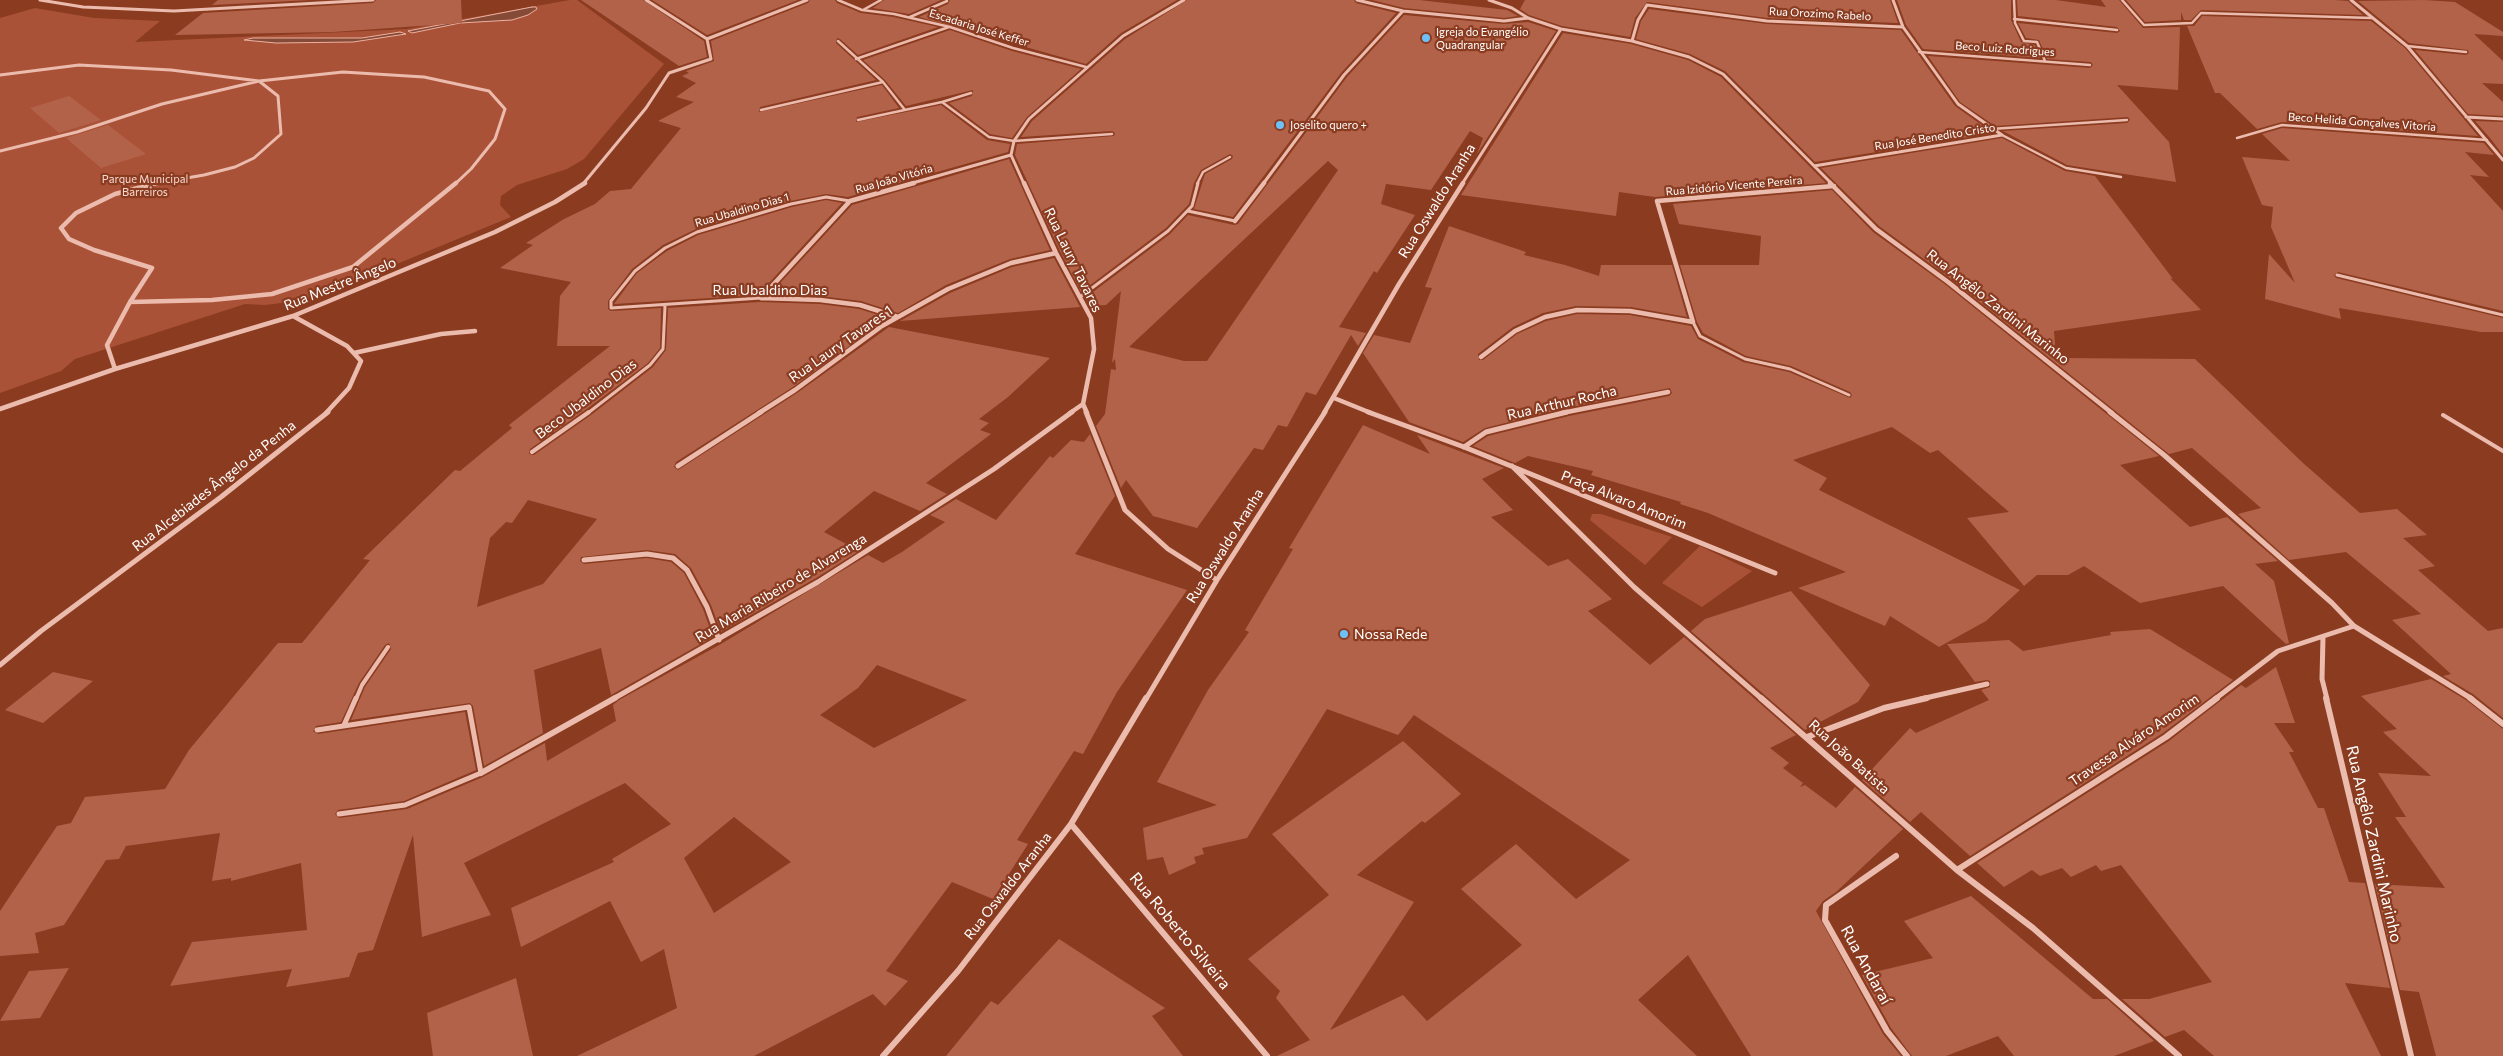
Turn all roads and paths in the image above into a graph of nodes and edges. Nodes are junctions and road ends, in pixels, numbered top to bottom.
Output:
1 (40, 0) edge
2 (373, 0) edge
3 (646, 0) edge
4 (807, 0) edge
5 (838, 0) edge
6 (881, 0) edge
7 (1184, 0) edge
8 (1357, 0) edge
9 (1489, 0) edge
10 (1893, 0) edge
11 (2014, 0) edge
12 (2121, 0) edge
13 (2351, 0) edge
14 (947, 1) edge
15 (1499, 1) edge
16 (862, 10) junction
17 (1403, 11) junction
18 (910, 17) junction
19 (1528, 18) junction
20 (2372, 18) junction
21 (2014, 19) junction
22 (950, 27) junction
23 (1903, 27) junction
24 (1561, 29) junction
25 (2117, 30) dead end
26 (707, 40) junction
27 (838, 41) dead end
28 (1632, 41) junction
29 (2407, 46) junction
30 (1919, 52) junction
31 (2466, 52) dead end
32 (856, 59) junction
33 (2045, 61) junction
34 (2090, 65) dead end
35 (1086, 67) junction
36 (0, 75) edge
37 (259, 82) junction
38 (883, 82) junction
39 (971, 93) dead end
40 (942, 102) junction
41 (761, 110) dead end
42 (906, 110) junction
43 (2466, 118) junction
44 (2503, 119) edge
45 (858, 120) dead end
46 (2127, 120) dead end
47 (1992, 129) junction
48 (1112, 134) dead end
49 (2002, 135) junction
50 (2237, 138) dead end
51 (2488, 140) junction
52 (1014, 141) junction
53 (0, 151) edge
54 (1011, 155) junction
55 (1230, 157) dead end
56 (2503, 160) edge
57 (1814, 166) junction
58 (2121, 177) dead end
59 (1834, 186) junction
60 (850, 201) junction
61 (1188, 210) junction
62 (1235, 221) joint
63 (1056, 254) junction
64 (2337, 275) dead end
65 (1080, 297) junction
66 (761, 298) junction
67 (130, 302) junction
68 (665, 306) junction
69 (611, 308) joint
70 (2503, 314) edge
71 (294, 316) junction
72 (898, 317) junction
73 (1693, 322) junction
74 (475, 330) dead end
75 (354, 353) junction
76 (1481, 357) dead end
77 (115, 369) junction
78 (1668, 392) dead end
79 (1848, 395) dead end
80 (1334, 398) junction
81 (1083, 404) junction
82 (0, 409) edge
83 (2443, 415) dead end
84 (1464, 447) junction
85 (2503, 451) edge
86 (532, 452) dead end
87 (678, 466) dead end
88 (1512, 466) junction
89 (584, 560) dead end
90 (1775, 573) dead end
91 (1217, 580) junction
92 (2354, 626) junction
93 (2323, 637) junction
94 (719, 640) junction
95 (388, 647) dead end
96 (0, 665) edge
97 (1987, 684) dead end
98 (2503, 724) edge
99 (344, 725) junction
100 (317, 730) dead end
101 (1807, 737) junction
102 (480, 773) junction
103 (339, 814) dead end
104 (1071, 824) junction
105 (1896, 856) dead end
106 (1957, 870) junction
107 (883, 1056) edge
108 (1267, 1056) edge
109 (1907, 1056) edge
110 (2178, 1056) edge
111 (2411, 1056) edge

1 - 2 street
3 - 26 street
4 - 26 street
5 - 16 lane, Escadaria José Keffer
6 - 16 lane
7 - 35 street
8 - 17 street
9 - 15 street
10 - 23 street, Rua José Benedito Cristo
11 - 21 lane
12 - 20 lane
13 - 20 street
14 - 18 lane
15 - 19 street
16 - 18 lane, Escadaria José Keffer
17 - 19 street
17 - 62 street
18 - 22 lane, Escadaria José Keffer
19 - 24 street
20 - 29 street
21 - 25 lane
21 - 33 lane
22 - 32 lane
22 - 35 lane, Escadaria José Keffer
23 - 28 street, Rua Orozimo Rabelo
23 - 30 street, Rua José Benedito Cristo
24 - 28 street, Rua Angêlo Zardini Marinho
24 - 80 street, Rua Oswaldo Aranha
26 - 71 street, Rua Mestre Ângelo
27 - 32 lane
28 - 57 street, Rua Angêlo Zardini Marinho
29 - 31 lane
29 - 43 street
30 - 33 lane, Beco Luiz Rodrigues
30 - 47 street, Rua José Benedito Cristo
32 - 38 lane
33 - 34 lane, Beco Luiz Rodrigues
35 - 52 street
36 - 37 street
37 - 53 street
37 - 67 street
37 - 67 street
38 - 41 lane
38 - 42 lane
39 - 40 lane
40 - 42 lane
40 - 52 lane
42 - 45 lane
43 - 44 street
43 - 51 street
46 - 47 lane
47 - 49 street, Rua José Benedito Cristo
48 - 52 lane
49 - 57 street, Rua José Benedito Cristo
49 - 58 lane
50 - 51 lane, Beco Helida Gonçalves Vitoria
51 - 56 street
52 - 54 street
54 - 60 street, Rua João Vitória
54 - 63 street, Rua Laury Tavares
55 - 61 lane
57 - 59 street, Rua Angêlo Zardini Marinho
59 - 73 street, Rua Izidório Vicente Pereira
59 - 92 street, Rua Angêlo Zardini Marinho
60 - 66 street, Rua João Vitória
60 - 69 lane, Rua Ubaldino Dias 1
61 - 62 lane
61 - 65 lane
63 - 65 street, Rua Laury Tavares
63 - 72 street, Rua Laury Tavares 1
64 - 70 lane
65 - 81 street, Rua Laury Tavares
66 - 68 lane, Rua Ubaldino Dias
66 - 72 street, Rua Ubaldino Dias
67 - 77 street
68 - 69 lane, Rua Ubaldino Dias
68 - 86 lane, Beco Ubaldino Dias
71 - 75 street
71 - 77 street, Rua Mestre Ângelo
72 - 87 street, Rua Laury Tavares 1
73 - 76 street
73 - 79 lane
74 - 75 street
75 - 96 street, Rua Alcebiades Ângelo da Penha
77 - 82 street, Rua Mestre Ângelo
78 - 84 street, Rua Arthur Rocha
80 - 84 street, Praça Alvaro Amorim
80 - 91 street, Rua Oswaldo Aranha
81 - 91 street
81 - 94 street, Rua Maria Ribeiro de Alvarenga
83 - 85 lane
84 - 88 street, Praça Alvaro Amorim
88 - 90 street, Praça Alvaro Amorim
88 - 101 street, Rua João Batista
89 - 94 street
91 - 104 street, Rua Oswaldo Aranha
92 - 93 street, Travessa Alváro Amorim
92 - 98 street, Rua Angêlo Zardini Marinho
93 - 106 street, Travessa Alváro Amorim
93 - 111 street, Rua Angêlo Zardini Marinho
94 - 102 street, Rua Maria Ribeiro de Alvarenga
95 - 99 lane
97 - 101 street
99 - 100 lane
99 - 102 lane
101 - 106 street, Rua João Batista
102 - 103 lane
104 - 107 street, Rua Oswaldo Aranha
104 - 108 street, Rua Roberto Silveira
105 - 109 street, Rua Andaraí
106 - 110 street, Rua João Batista

